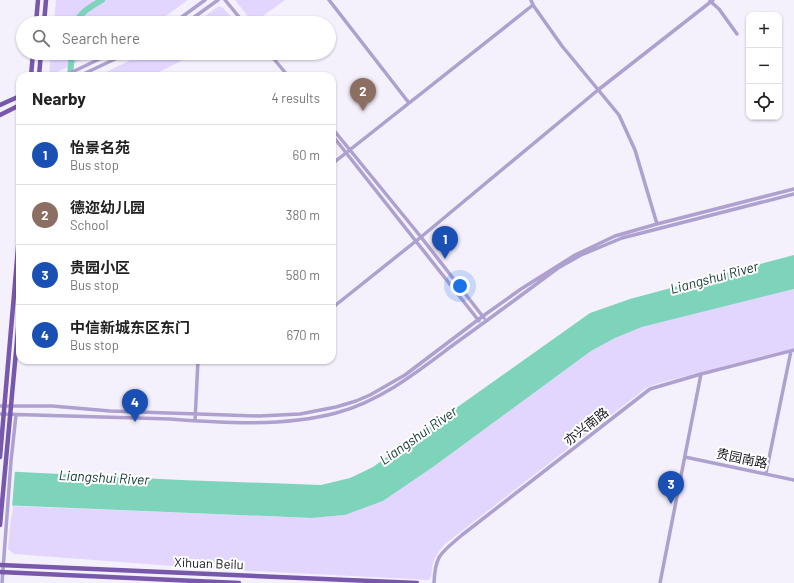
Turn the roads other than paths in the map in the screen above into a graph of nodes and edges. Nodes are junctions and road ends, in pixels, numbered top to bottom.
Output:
1 (38, 0) edge
2 (46, 0) edge
3 (205, 0) edge
4 (218, 0) edge
5 (225, 0) edge
6 (329, 0) edge
7 (532, 0) edge
8 (711, 0) edge
9 (533, 5) junction
10 (37, 16) edge
11 (45, 16) edge
12 (183, 16) edge
13 (196, 16) edge
14 (238, 16) edge
15 (737, 34) dead end
16 (33, 60) edge
17 (41, 60) edge
18 (97, 60) edge
19 (113, 60) edge
20 (275, 60) edge
21 (32, 72) edge
22 (40, 72) edge
23 (72, 72) edge
24 (88, 72) edge
25 (285, 72) edge
26 (598, 90) junction
27 (16, 98) edge
28 (409, 103) junction
29 (0, 105) edge
30 (16, 107) edge
31 (0, 115) edge
32 (336, 133) edge
33 (336, 140) edge
34 (350, 150) junction
35 (346, 153) junction
36 (336, 161) edge
37 (794, 189) edge
38 (794, 194) edge
39 (657, 224) junction
40 (659, 229) junction
41 (421, 236) junction
42 (416, 240) junction
43 (16, 265) edge
44 (336, 305) edge
45 (483, 316) junction
46 (478, 320) junction
47 (486, 321) junction
48 (481, 325) junction
49 (793, 350) edge
50 (16, 352) edge
51 (198, 364) edge
52 (702, 374) junction
53 (2, 406) edge
54 (11, 407) junction
55 (2, 414) edge
56 (196, 414) junction
57 (10, 415) junction
58 (16, 415) junction
59 (196, 421) junction
60 (0, 456) edge
61 (685, 457) junction
62 (9, 463) junction
63 (766, 473) junction
64 (794, 480) edge
65 (1, 517) edge
66 (0, 525) edge
67 (6, 527) junction
68 (1, 565) edge
69 (1, 572) edge
70 (212, 582) edge
71 (2, 583) edge
72 (239, 583) edge
73 (417, 583) edge
74 (434, 583) edge
75 (660, 583) edge

1 - 10 main road
2 - 11 main road
3 - 12 street
4 - 13 street
5 - 14 street
6 - 28 street
7 - 9 street
8 - 15 street
8 - 26 street
9 - 26 street
9 - 28 street
16 - 21 main road
17 - 22 main road
18 - 23 street
19 - 24 street
20 - 25 street
26 - 39 street
26 - 41 street
27 - 29 main road
28 - 34 street
30 - 31 main road
32 - 34 street
33 - 35 street
34 - 35 street
34 - 41 street
35 - 36 street
35 - 42 street
37 - 39 street
38 - 40 street
39 - 40 street
39 - 45 street
40 - 47 street
41 - 42 street
41 - 45 street
42 - 44 street
42 - 46 street
43 - 53 main road
45 - 46 street
45 - 47 street
46 - 48 street
46 - 56 street
47 - 48 street
48 - 59 street
49 - 52 street, 亦兴南路
49 - 63 street
50 - 54 main road
51 - 56 street
52 - 61 street
52 - 74 street, 亦兴南路
53 - 54 street
53 - 55 main road
54 - 56 street
54 - 57 main road
55 - 57 street
55 - 60 main road
56 - 59 street
57 - 58 street
57 - 62 main road
58 - 59 street
58 - 62 street
61 - 63 street, 贵园南路
61 - 75 street
62 - 65 main road
62 - 67 street
63 - 64 street, 贵园南路
65 - 66 main road
65 - 67 street
67 - 68 street
68 - 69 street
68 - 73 main road, Xihuan Beilu
69 - 70 main road, Xihuan Beilu
69 - 71 street
70 - 72 main road, Xihuan Beilu

